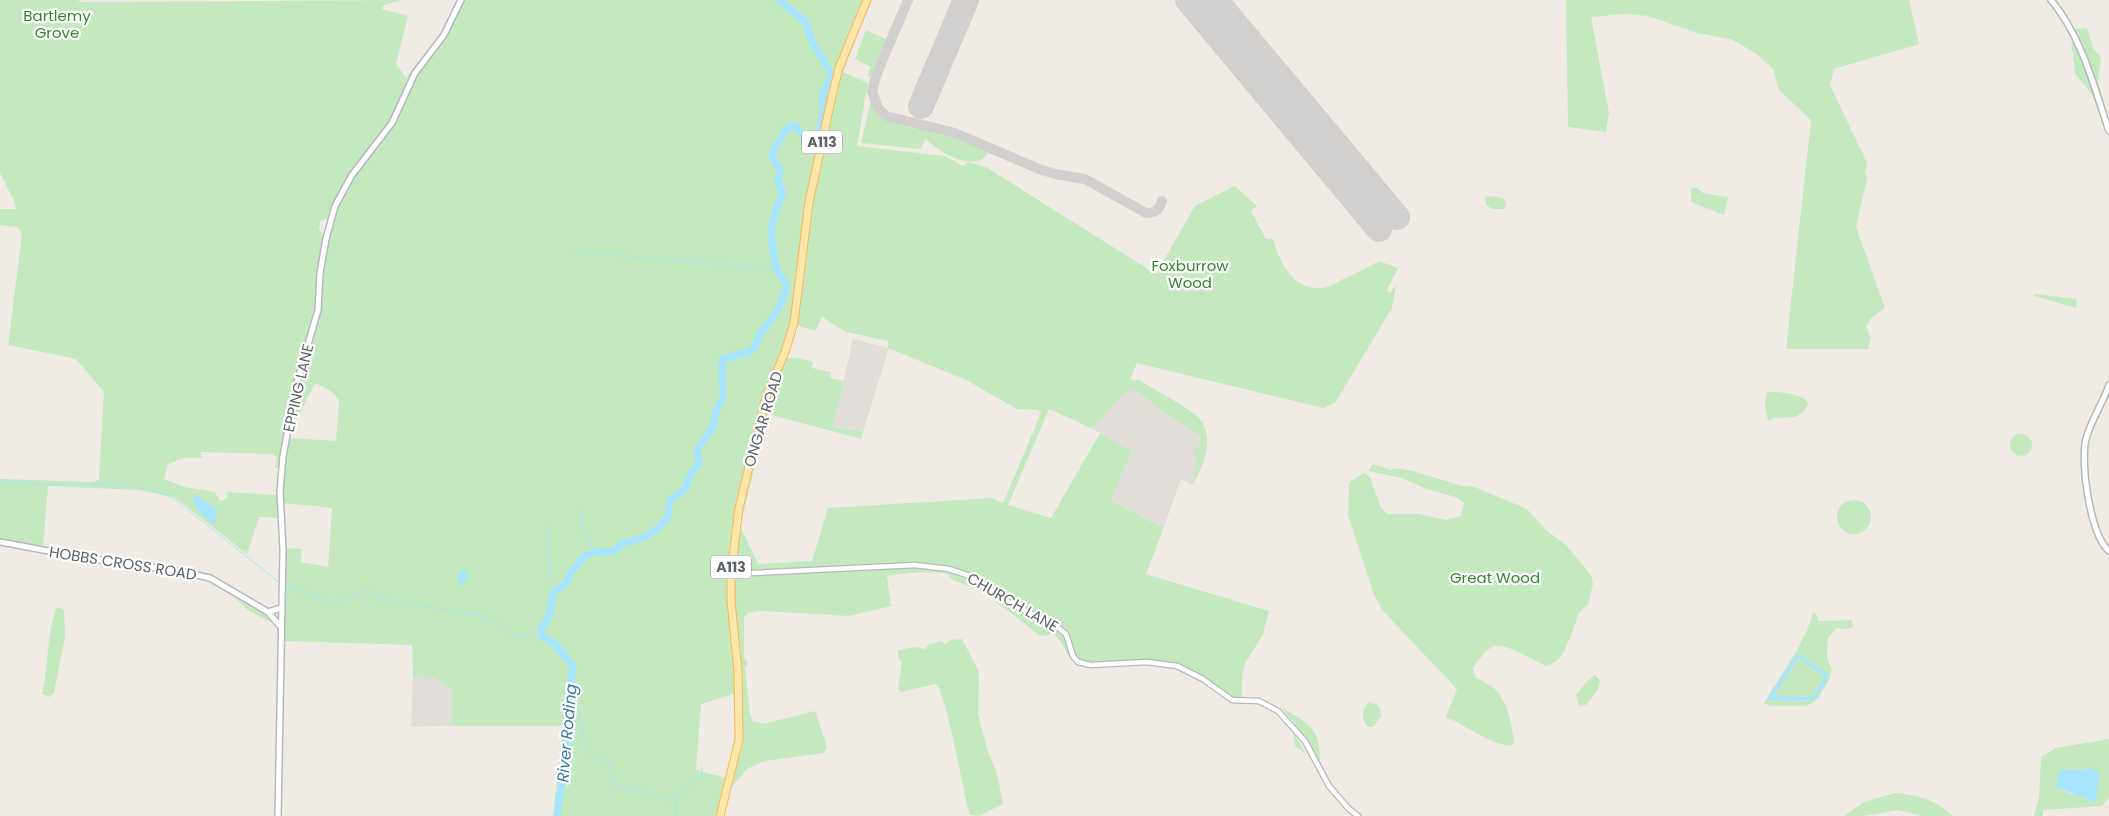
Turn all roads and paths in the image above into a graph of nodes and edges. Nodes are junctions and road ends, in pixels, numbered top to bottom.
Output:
1 (461, 0) edge
2 (867, 0) edge
3 (2051, 0) edge
4 (2109, 132) edge
5 (2109, 385) edge
6 (0, 542) edge
7 (2109, 551) edge
8 (731, 574) junction
9 (281, 608) junction
10 (268, 612) junction
11 (281, 628) junction
12 (278, 816) edge
13 (720, 816) edge
14 (1358, 816) edge

1 - 9 street, EPPING LANE
2 - 8 main road, ONGAR ROAD / A113
3 - 4 street
5 - 7 street
6 - 10 street, HOBBS CROSS ROAD
8 - 13 main road, ONGAR ROAD / A113
8 - 14 street, CHURCH LANE
9 - 10 street
9 - 11 street, EPPING LANE
10 - 11 street, HOBBS CROSS ROAD
11 - 12 street, EPPING LANE

